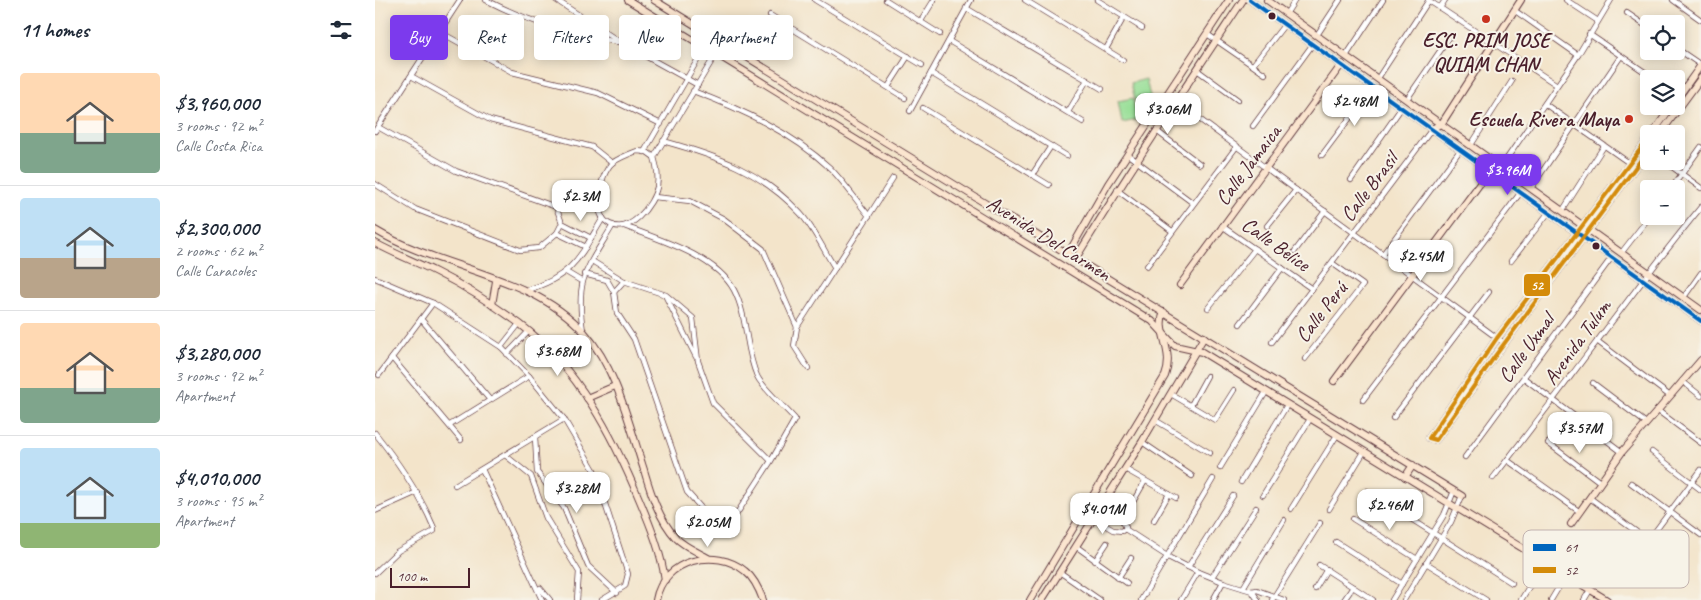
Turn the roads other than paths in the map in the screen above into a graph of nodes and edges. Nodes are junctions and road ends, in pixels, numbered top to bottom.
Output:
1 (460, 0) edge
2 (487, 0) edge
3 (556, 0) edge
4 (628, 0) edge
5 (654, 0) edge
6 (815, 0) edge
7 (886, 0) edge
8 (934, 0) edge
9 (971, 0) edge
10 (1025, 0) edge
11 (1097, 0) edge
12 (1229, 0) edge
13 (1243, 0) edge
14 (1250, 0) edge
15 (1267, 0) edge
16 (1295, 0) edge
17 (1340, 0) edge
18 (1383, 0) edge
19 (1429, 0) edge
20 (1445, 0) edge
21 (1521, 0) edge
22 (1566, 0) edge
23 (1611, 0) edge
24 (1673, 0) edge
25 (967, 8) junction
26 (1440, 8) junction
27 (1514, 10) junction
28 (1627, 13) dead end
29 (1286, 14) junction
30 (652, 15) edge
31 (1124, 17) junction
32 (448, 18) edge
33 (685, 19) junction
34 (1701, 20) edge
35 (921, 21) junction
36 (1598, 21) junction
37 (1640, 22) edge
38 (691, 23) edge
39 (681, 24) edge
40 (1285, 24) junction
41 (1142, 28) dead end
42 (793, 29) edge
43 (940, 34) dead end
44 (1207, 34) junction
45 (1589, 34) junction
46 (1317, 35) junction
47 (448, 37) edge
48 (1449, 38) dead end
49 (1216, 40) junction
50 (619, 41) edge
51 (949, 41) junction
52 (619, 42) edge
53 (1493, 42) junction
54 (1313, 44) junction
55 (1106, 48) junction
56 (1685, 54) edge
57 (1578, 55) junction
58 (907, 56) junction
59 (1346, 56) junction
60 (1621, 56) junction
61 (421, 60) edge
62 (654, 60) edge
63 (698, 60) edge
64 (713, 60) edge
65 (726, 60) edge
66 (749, 60) edge
67 (752, 60) edge
68 (1123, 60) dead end
69 (1342, 64) junction
70 (922, 65) dead end
71 (1253, 65) junction
72 (1701, 65) edge
73 (743, 70) junction
74 (1197, 70) junction
75 (1642, 70) edge
76 (931, 73) junction
77 (1265, 74) dead end
78 (411, 76) junction
79 (687, 78) junction
80 (1378, 78) junction
81 (1701, 78) edge
82 (1087, 80) junction
83 (1512, 82) dead end
84 (698, 85) junction
85 (1557, 85) junction
86 (889, 87) junction
87 (1373, 87) junction
88 (1685, 88) edge
89 (1102, 89) dead end
90 (693, 91) junction
91 (1685, 92) edge
92 (1168, 96) junction
93 (905, 98) dead end
94 (1407, 99) junction
95 (1238, 100) dead end
96 (1177, 102) junction
97 (1545, 104) junction
98 (1402, 107) junction
99 (923, 108) dead end
100 (669, 110) junction
101 (910, 111) dead end
102 (1068, 112) junction
103 (679, 116) junction
104 (851, 120) junction
105 (1083, 122) dead end
106 (661, 124) junction
107 (1442, 124) junction
108 (1574, 125) junction
109 (1253, 126) dead end
110 (376, 129) edge
111 (1433, 129) junction
112 (843, 132) junction
113 (1157, 132) junction
114 (663, 141) junction
115 (1471, 145) junction
116 (1051, 146) junction
117 (1237, 146) junction
118 (1603, 146) junction
119 (1701, 147) edge
120 (1461, 149) junction
121 (644, 152) junction
122 (1640, 153) edge
123 (1127, 154) junction
124 (654, 156) junction
125 (1067, 156) dead end
126 (1322, 156) dead end
127 (1640, 158) edge
128 (1137, 160) junction
129 (613, 163) junction
130 (1200, 164) dead end
131 (1633, 165) junction
132 (1501, 166) junction
133 (1267, 169) junction
134 (1490, 170) junction
135 (1676, 170) edge
136 (1032, 175) junction
137 (1682, 175) junction
138 (893, 178) dead end
139 (1351, 180) dead end
140 (1678, 180) edge
141 (952, 181) junction
142 (375, 184) edge
143 (1049, 185) dead end
144 (1531, 188) junction
145 (1701, 188) edge
146 (1117, 190) junction
147 (1296, 190) junction
148 (1521, 192) junction
149 (949, 194) junction
150 (654, 197) junction
151 (1193, 203) junction
152 (1701, 207) edge
153 (1563, 210) junction
154 (1325, 211) junction
155 (1549, 212) junction
156 (869, 216) junction
157 (1089, 216) junction
158 (603, 218) junction
159 (1098, 221) junction
160 (563, 223) junction
161 (613, 224) junction
162 (1583, 224) junction
163 (1643, 225) edge
164 (624, 226) junction
165 (1222, 226) junction
166 (1267, 226) dead end
167 (597, 229) junction
168 (1590, 229) junction
169 (375, 230) edge
170 (1172, 232) junction
171 (1577, 232) junction
172 (557, 233) junction
173 (1354, 233) junction
174 (607, 234) junction
175 (1583, 236) junction
176 (591, 238) junction
177 (375, 243) edge
178 (585, 247) junction
179 (1255, 249) junction
180 (1295, 252) dead end
181 (1622, 252) junction
182 (1068, 254) junction
183 (1383, 254) junction
184 (1612, 257) junction
185 (1076, 258) junction
186 (592, 261) junction
187 (1511, 261) dead end
188 (1332, 263) junction
189 (1147, 266) dead end
190 (835, 268) junction
191 (1282, 268) junction
192 (1648, 271) junction
193 (566, 272) junction
194 (611, 273) junction
195 (1701, 273) edge
196 (584, 274) junction
197 (1412, 275) junction
198 (1643, 279) junction
199 (496, 280) junction
200 (607, 280) junction
201 (376, 281) edge
202 (581, 281) junction
203 (625, 281) junction
204 (1180, 285) dead end
205 (1312, 289) junction
206 (527, 290) junction
207 (614, 292) junction
208 (1489, 292) dead end
209 (1531, 293) junction
210 (666, 295) junction
211 (1684, 297) junction
212 (1441, 298) junction
213 (1537, 298) junction
214 (433, 303) junction
215 (492, 305) junction
216 (1208, 308) dead end
217 (1701, 310) edge
218 (1164, 312) junction
219 (1469, 318) junction
220 (421, 319) junction
221 (1701, 322) edge
222 (519, 324) junction
223 (1240, 324) dead end
224 (797, 327) junction
225 (529, 331) junction
226 (584, 332) junction
227 (1163, 333) junction
228 (1204, 337) junction
229 (1497, 338) junction
230 (1597, 341) junction
231 (1272, 342) dead end
232 (1504, 343) junction
233 (501, 348) junction
234 (1196, 351) junction
235 (507, 354) junction
236 (392, 358) junction
237 (1305, 359) dead end
238 (1701, 360) edge
239 (698, 361) junction
240 (808, 368) dead end
241 (379, 375) dead end
242 (529, 376) junction
243 (1207, 376) dead end
244 (1165, 378) junction
245 (1524, 378) junction
246 (1334, 381) dead end
247 (1682, 382) junction
248 (1593, 383) dead end
249 (1177, 385) junction
250 (615, 386) junction
251 (1234, 390) dead end
252 (1266, 392) junction
253 (1171, 394) junction
254 (1670, 396) junction
255 (1701, 396) edge
256 (587, 398) junction
257 (490, 400) junction
258 (1363, 400) dead end
259 (1554, 400) junction
260 (1191, 405) junction
261 (1287, 405) junction
262 (1657, 410) junction
263 (1393, 418) dead end
264 (564, 419) junction
265 (1310, 419) junction
266 (1155, 420) junction
267 (1646, 423) junction
268 (450, 425) junction
269 (375, 433) edge
270 (1337, 435) junction
271 (535, 437) junction
272 (461, 440) dead end
273 (1142, 442) junction
274 (1548, 443) dead end
275 (1701, 443) edge
276 (1364, 452) junction
277 (1622, 452) junction
278 (1652, 452) dead end
279 (1210, 453) dead end
280 (505, 455) junction
281 (1465, 457) dead end
282 (1507, 460) junction
283 (771, 461) junction
284 (1413, 465) junction
285 (1220, 468) dead end
286 (482, 469) junction
287 (1125, 469) junction
288 (1701, 470) edge
289 (1108, 472) junction
290 (1192, 476) dead end
291 (1405, 477) junction
292 (1493, 478) dead end
293 (1213, 479) dead end
294 (1118, 480) junction
295 (1145, 481) junction
296 (1241, 482) dead end
297 (1600, 482) junction
298 (1691, 482) junction
299 (1631, 483) dead end
300 (455, 485) dead end
301 (1701, 490) edge
302 (1367, 491) dead end
303 (417, 492) junction
304 (1454, 492) junction
305 (1169, 494) junction
306 (1263, 495) dead end
307 (1233, 496) dead end
308 (1462, 496) joint
309 (1176, 498) dead end
310 (1589, 498) junction
311 (1091, 499) junction
312 (375, 504) edge
313 (1449, 505) junction
314 (1102, 506) junction
315 (1130, 507) dead end
316 (1256, 508) dead end
317 (1329, 509) dead end
318 (1456, 509) junction
319 (377, 510) edge
320 (1291, 510) dead end
321 (1669, 511) junction
322 (1083, 512) junction
323 (1580, 512) junction
324 (1095, 518) junction
325 (1353, 519) dead end
326 (1154, 520) dead end
327 (1283, 520) dead end
328 (1320, 523) dead end
329 (1571, 524) dead end
330 (1125, 529) junction
331 (1632, 530) edge
332 (1656, 530) edge
333 (1433, 534) junction
334 (1701, 534) edge
335 (1441, 539) junction
336 (1336, 542) dead end
337 (1107, 543) dead end
338 (1077, 547) junction
339 (1523, 549) edge
340 (1167, 556) junction
341 (708, 558) junction
342 (1131, 558) dead end
343 (1417, 559) junction
344 (1095, 561) junction
345 (1426, 563) junction
346 (1319, 565) dead end
347 (588, 566) junction
348 (1188, 567) junction
349 (1327, 570) junction
350 (579, 572) junction
351 (1046, 572) junction
352 (1198, 572) junction
353 (375, 573) edge
354 (1061, 573) junction
355 (1212, 577) junction
356 (1118, 578) junction
357 (1057, 579) junction
358 (665, 580) junction
359 (1223, 582) junction
360 (1127, 583) dead end
361 (1511, 583) dead end
362 (1402, 584) junction
363 (537, 585) junction
364 (1353, 586) junction
365 (1243, 588) junction
366 (1528, 588) edge
367 (1558, 588) edge
368 (1587, 588) edge
369 (1315, 589) dead end
370 (1590, 590) junction
371 (1252, 592) junction
372 (617, 593) junction
373 (1273, 598) edge
374 (542, 600) edge
375 (550, 600) edge
376 (577, 600) edge
377 (602, 600) edge
378 (657, 600) edge
379 (763, 600) edge
380 (1031, 600) edge
381 (1042, 600) edge
382 (1100, 600) edge
383 (1141, 600) edge
384 (1181, 600) edge
385 (1213, 600) edge
386 (1258, 600) edge
387 (1284, 600) edge
388 (1344, 600) edge
389 (1373, 600) edge
390 (1392, 600) edge
391 (1404, 600) edge
392 (1486, 600) edge
393 (1521, 600) edge
394 (1551, 600) edge
395 (1585, 600) edge
396 (1607, 600) edge

1 - 32 street
2 - 52 street
3 - 50 street
4 - 30 street, Avenida Del Carmen
5 - 33 street, Avenida Del Carmen
6 - 58 street
7 - 35 street
8 - 35 street
9 - 25 street
10 - 55 street
11 - 31 street
12 - 44 street, Avenida Del Carmen
13 - 49 street, Avenida Del Carmen
14 - 40 street
15 - 29 street
16 - 29 street
17 - 46 street
18 - 59 street
19 - 26 street
19 - 80 street
20 - 26 street
21 - 27 street, Calle Brasil
22 - 36 street
23 - 36 street
24 - 34 street
25 - 51 street
25 - 82 street
26 - 53 street
27 - 53 street, Calle Brasil
27 - 57 street
28 - 37 street
29 - 46 street
31 - 41 street
31 - 55 street
33 - 38 street, Avenida Del Carmen
33 - 39 street
35 - 43 street
36 - 45 street
40 - 54 street
40 - 71 street
42 - 86 street
44 - 49 street
44 - 92 street, Avenida Del Carmen
45 - 57 street
45 - 60 street
46 - 59 street
47 - 106 street
48 - 94 street
49 - 71 street
49 - 74 street, Avenida Del Carmen
51 - 76 street
51 - 102 street
53 - 85 street
53 - 107 street, Calle Brasil
54 - 69 street
54 - 109 street
55 - 68 street
56 - 72 street
57 - 85 street
58 - 70 street
58 - 86 street
59 - 80 street
60 - 75 street
60 - 108 street
61 - 78 street
62 - 79 street
63 - 79 street
64 - 84 street
65 - 73 street, Avenida Del Carmen
66 - 73 street
67 - 104 street, Avenida Del Carmen
69 - 87 street
69 - 133 street, Calle Jamaica
71 - 77 street
72 - 88 street
73 - 112 street, Avenida Del Carmen
74 - 95 street
74 - 96 street, Avenida Del Carmen
76 - 101 street
76 - 116 street
78 - 110 street
78 - 129 street
79 - 84 street
79 - 100 street
80 - 94 street
81 - 91 street
82 - 89 street
82 - 102 street
83 - 115 street
84 - 90 street
85 - 97 street
86 - 93 street
87 - 98 street
87 - 126 street
90 - 103 street
90 - 156 street
92 - 96 street
92 - 123 street, Avenida Del Carmen
94 - 107 street
96 - 113 street, Avenida Del Carmen
96 - 117 street
97 - 108 street
97 - 132 street
98 - 111 street
98 - 139 street
99 - 136 street
100 - 103 street
100 - 106 street
102 - 105 street
103 - 114 street
104 - 112 street
104 - 141 street, Avenida Del Carmen
106 - 121 street
107 - 111 street, Calle Brasil
107 - 115 street
108 - 118 street
108 - 144 street
110 - 160 street
111 - 120 street
111 - 173 street, Calle Brasil
112 - 149 street, Avenida Del Carmen
113 - 128 street, Avenida Del Carmen
113 - 130 street
114 - 124 street
114 - 190 street
115 - 132 street
116 - 125 street
116 - 136 street
117 - 133 street
117 - 151 street
118 - 131 street
118 - 153 street
119 - 137 street
120 - 134 street
120 - 183 street
121 - 124 street
121 - 129 street
122 - 131 street
123 - 128 street
123 - 157 street, Avenida Del Carmen
124 - 150 street
127 - 131 street
128 - 146 street, Avenida Del Carmen
128 - 151 street
129 - 158 street
131 - 162 street
131 - 168 street
132 - 144 street
133 - 147 street
133 - 165 street, Calle Jamaica
134 - 148 street
134 - 197 street
135 - 137 street
136 - 143 street
137 - 140 street
137 - 145 street
138 - 156 street
141 - 149 street
141 - 182 street, Avenida Del Carmen
142 - 172 street
144 - 153 street
146 - 159 street, Avenida Del Carmen
146 - 170 street
147 - 154 street
147 - 166 street
148 - 155 street
148 - 212 street
149 - 227 street, Avenida Del Carmen
150 - 164 street
150 - 224 street
151 - 170 street
152 - 192 street, Avenida Tulum
153 - 162 street
154 - 173 street
154 - 180 street
155 - 171 street
155 - 187 street
156 - 190 street
157 - 159 street
157 - 182 street, Avenida Del Carmen
158 - 161 street
158 - 167 street
159 - 185 street, Avenida Del Carmen
160 - 172 street
160 - 176 street
161 - 164 street
161 - 174 street
162 - 168 street
162 - 171 street
163 - 181 street
164 - 283 street
165 - 179 street, Calle Belice
165 - 204 street, Calle Jamaica
167 - 174 street
167 - 176 street
168 - 175 street
168 - 181 street
169 - 199 street
170 - 189 street
171 - 175 street
171 - 209 street
172 - 178 street
173 - 183 street
173 - 188 street, Calle Brasil
174 - 186 street
175 - 184 street
175 - 213 street
176 - 178 street
177 - 215 street
178 - 193 street
179 - 191 street, Calle Belice
179 - 216 street
181 - 192 street
182 - 185 street, Avenida Del Carmen
183 - 197 street
184 - 198 street
184 - 245 street, Calle Uxmal
185 - 218 street, Avenida Del Carmen
186 - 194 street
186 - 196 street
188 - 205 street, Calle Brasil
188 - 237 street, Calle Perú
190 - 224 street
191 - 205 street, Calle Belice
191 - 223 street
192 - 198 street, Avenida Tulum
192 - 211 street
193 - 202 street
193 - 206 street
194 - 200 street
194 - 203 street
195 - 211 street
196 - 200 street
196 - 202 street
197 - 212 street
197 - 246 street
198 - 221 street
198 - 230 street, Avenida Tulum
199 - 206 street
199 - 215 street
200 - 207 street
201 - 214 street
202 - 226 street
203 - 207 street
203 - 210 street
205 - 231 street, Calle Brasil
206 - 226 street
207 - 283 street
208 - 219 street
209 - 213 street
209 - 229 street
210 - 239 street
210 - 239 street
211 - 217 street
212 - 219 street
212 - 258 street
213 - 232 street
214 - 220 street
214 - 233 street
215 - 222 street
218 - 227 street
218 - 228 street, Avenida Del Carmen
219 - 229 street
219 - 263 street
220 - 236 street
220 - 257 street
222 - 225 street
222 - 233 street
224 - 240 street
225 - 235 street
225 - 256 street
226 - 250 street
227 - 234 street, Avenida Del Carmen
227 - 244 street
228 - 234 street
228 - 284 street, Avenida Del Carmen
229 - 232 street
229 - 232 street
230 - 254 street
230 - 259 street, Avenida Tulum
233 - 235 street
234 - 249 street
234 - 252 street, Avenida Del Carmen
235 - 242 street
236 - 241 street
236 - 268 street
238 - 247 street
239 - 283 street
242 - 257 street
242 - 264 street
243 - 260 street
244 - 249 street
244 - 289 street
245 - 259 street
245 - 281 street, Calle Uxmal
247 - 254 street
247 - 255 street
248 - 267 street
249 - 253 street
250 - 256 street
250 - 341 street
251 - 260 street
252 - 261 street, Avenida Del Carmen
252 - 285 street
253 - 260 street
253 - 266 street
254 - 262 street
256 - 358 street
257 - 268 street
259 - 277 street
259 - 282 street, Avenida Tulum
261 - 265 street, Avenida Del Carmen
261 - 296 street
262 - 267 street
262 - 275 street
264 - 271 street
264 - 372 street
265 - 270 street, Avenida Del Carmen
265 - 306 street
266 - 273 street
266 - 279 street
267 - 277 street
268 - 272 street
269 - 303 street
270 - 276 street, Avenida Del Carmen
270 - 320 street
271 - 280 street
271 - 347 street
273 - 287 street
273 - 290 street
274 - 297 street
276 - 291 street, Avenida Del Carmen
276 - 317 street
277 - 297 street
278 - 298 street
280 - 286 street
280 - 350 street
282 - 292 street, Avenida Tulum
282 - 323 street
284 - 291 street
284 - 304 street, Avenida Del Carmen
286 - 300 street
286 - 363 street
287 - 294 street
287 - 295 street
288 - 298 street
289 - 294 street
289 - 311 street
291 - 313 street, Avenida Del Carmen
293 - 340 street
294 - 314 street
295 - 305 street
295 - 315 street
297 - 310 street
298 - 301 street
298 - 321 street
299 - 321 street
302 - 333 street
303 - 319 street
303 - 353 street
304 - 308 street, Avenida Del Carmen
304 - 313 street
305 - 309 street
305 - 326 street
307 - 348 street
308 - 318 street, Avenida Del Carmen
310 - 323 street
310 - 331 street
311 - 314 street
311 - 322 street
312 - 319 street
313 - 318 street, Avenida Del Carmen
313 - 333 street
314 - 324 street
314 - 330 street
316 - 355 street
318 - 335 street, Avenida Del Carmen
318 - 339 street, Avenida Del Carmen
321 - 332 street
321 - 334 street
322 - 324 street
322 - 351 street
323 - 329 street
324 - 330 street
324 - 338 street
325 - 343 street
327 - 365 street
328 - 373 street
330 - 340 street
333 - 335 street
333 - 343 street
335 - 345 street, Avenida Del Carmen
335 - 361 street
336 - 362 street
337 - 344 street
338 - 344 street
338 - 354 street
340 - 348 street
340 - 383 street
341 - 358 street
341 - 379 street
342 - 356 street
343 - 362 street
344 - 356 street
345 - 391 street, Avenida Del Carmen
345 - 392 street
346 - 349 street
347 - 350 street
347 - 372 street
348 - 352 street
349 - 364 street
349 - 369 street
350 - 376 street
351 - 357 street
351 - 380 street
352 - 355 street
352 - 384 street
354 - 357 street
354 - 382 street
355 - 359 street
356 - 360 street
357 - 381 street
358 - 378 street
359 - 365 street
359 - 385 street
362 - 390 street
363 - 374 street
363 - 375 street
364 - 388 street
364 - 389 street
365 - 371 street
366 - 393 street
367 - 394 street
368 - 370 street, Avenida Del Carmen
370 - 395 street
370 - 396 street, Avenida Del Carmen
371 - 373 street
371 - 386 street
372 - 377 street
373 - 387 street

